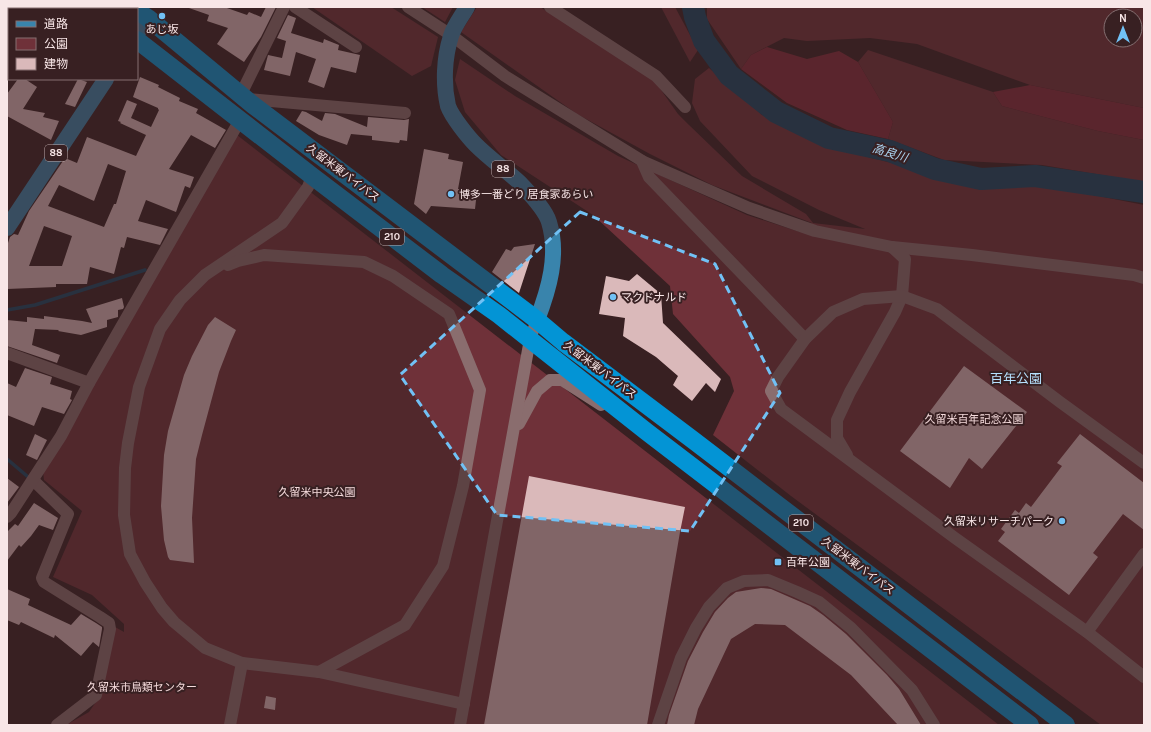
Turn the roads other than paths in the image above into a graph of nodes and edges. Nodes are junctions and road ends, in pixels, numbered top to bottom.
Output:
1 (284, 7) edge
2 (295, 7) edge
3 (408, 7) edge
4 (467, 7) edge
5 (550, 7) edge
6 (146, 12) edge
7 (455, 28) junction
8 (138, 30) edge
9 (138, 41) edge
10 (356, 47) dead end
11 (105, 80) edge
12 (226, 82) junction
13 (241, 94) junction
14 (686, 108) dead end
15 (405, 113) dead end
16 (240, 120) junction
17 (642, 161) junction
18 (312, 176) junction
19 (7, 228) edge
20 (892, 247) junction
21 (205, 275) junction
22 (1144, 278) edge
23 (902, 296) junction
24 (537, 320) junction
25 (530, 339) junction
26 (805, 339) junction
27 (7, 353) edge
28 (89, 383) junction
29 (647, 432) junction
30 (512, 438) junction
31 (850, 460) junction
32 (1144, 463) edge
33 (33, 480) junction
34 (7, 517) edge
35 (1144, 554) edge
36 (1087, 632) junction
37 (242, 662) junction
38 (319, 672) junction
39 (1144, 677) edge
40 (464, 704) junction
41 (58, 725) edge
42 (230, 725) edge
43 (460, 725) edge
44 (658, 725) edge
45 (934, 725) edge
46 (1030, 725) edge
47 (1066, 725) edge

1 - 13 street
2 - 10 street
3 - 7 street
4 - 7 main road, 88
5 - 14 street
6 - 8 main road
6 - 12 highway, 久留米東バイパス / 210
7 - 17 street
7 - 24 main road, 88
9 - 16 highway, 久留米東バイパス / 210
11 - 19 main road, 88
12 - 13 street
12 - 24 highway, 久留米東バイパス / 210
13 - 15 street
16 - 18 highway, 久留米東バイパス / 210
16 - 28 street
17 - 20 street
17 - 26 street
18 - 21 street
18 - 25 highway, 久留米東バイパス / 210
20 - 22 street
20 - 23 street
21 - 37 street
21 - 38 street
23 - 26 street
23 - 31 street
23 - 32 street
24 - 25 street
24 - 47 highway, 久留米東バイパス / 210
25 - 29 highway, 久留米東バイパス / 210
25 - 30 street
26 - 31 street
27 - 28 street
28 - 33 street
29 - 30 street
29 - 46 highway, 久留米東バイパス / 210
30 - 40 street
31 - 36 street
33 - 34 street
33 - 41 street
35 - 36 street
36 - 39 street
37 - 38 street
37 - 42 street
38 - 40 street
40 - 43 street
44 - 45 street

